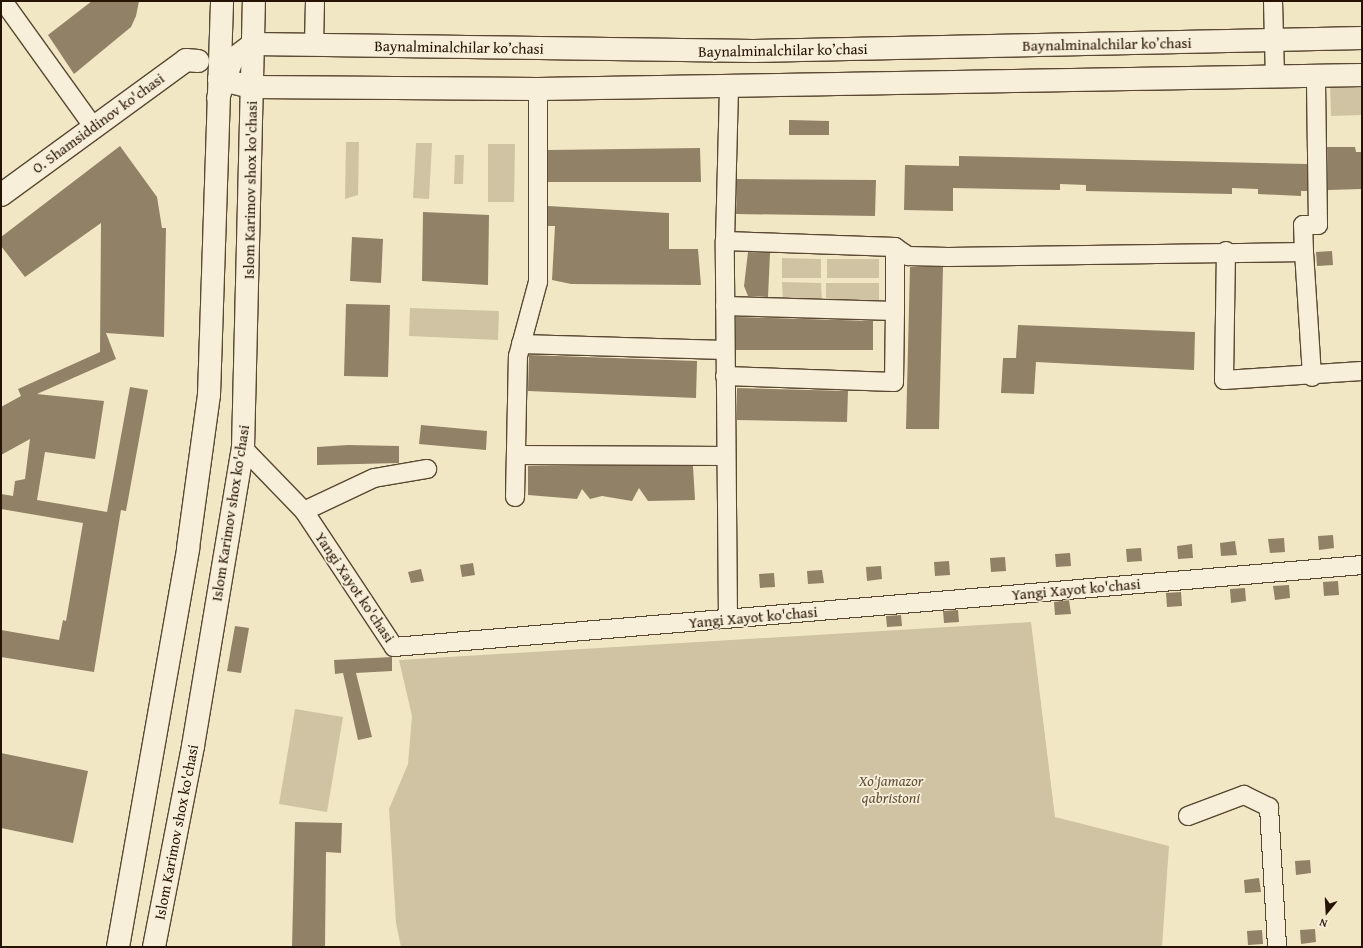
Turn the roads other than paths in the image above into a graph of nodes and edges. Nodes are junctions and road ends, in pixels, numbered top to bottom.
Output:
1 (3, 1) edge
2 (222, 1) edge
3 (254, 1) edge
4 (315, 1) edge
5 (1273, 1) edge
6 (1362, 38) edge
7 (1273, 40) junction
8 (220, 42) junction
9 (253, 44) junction
10 (314, 45) junction
11 (198, 61) junction
12 (1362, 75) edge
13 (1316, 76) junction
14 (1275, 77) junction
15 (729, 85) junction
16 (220, 86) junction
17 (252, 87) junction
18 (538, 89) junction
19 (92, 125) junction
20 (1, 195) edge
21 (725, 241) junction
22 (895, 247) junction
23 (1226, 251) junction
24 (1304, 252) junction
25 (725, 306) junction
26 (895, 311) junction
27 (521, 344) junction
28 (725, 350) junction
29 (1362, 371) edge
30 (725, 376) junction
31 (1312, 377) junction
32 (243, 448) junction
33 (516, 455) junction
34 (726, 456) junction
35 (427, 469) dead end
36 (515, 497) dead end
37 (304, 511) junction
38 (1362, 565) edge
39 (728, 619) junction
40 (1188, 816) dead end
41 (130, 886) junction
42 (165, 893) junction
43 (118, 947) edge
44 (154, 947) edge
45 (1277, 947) edge

1 - 19 street
2 - 8 main road
3 - 9 main road, Islom Karimov shox ko'chasi
4 - 10 street
5 - 7 street
6 - 7 main road, Baynalminalchilar ko’chasi
7 - 10 main road, Baynalminalchilar ko’chasi
7 - 14 street
8 - 9 main road, Baynalminalchilar ko’chasi
8 - 11 main road
8 - 16 main road
9 - 10 main road, Baynalminalchilar ko’chasi
9 - 16 main road
9 - 17 main road, Islom Karimov shox ko'chasi
11 - 16 main road
11 - 19 main road, O. Shamsiddinov ko'chasi
12 - 13 main road
13 - 14 main road
13 - 24 street
14 - 15 main road
15 - 18 main road
15 - 21 street
16 - 17 main road
16 - 41 main road
17 - 18 main road
17 - 32 main road, Islom Karimov shox ko'chasi
18 - 27 street
19 - 20 main road, O. Shamsiddinov ko'chasi
21 - 22 street
21 - 25 street
22 - 23 street
22 - 26 street
23 - 24 street
23 - 31 street
24 - 31 street
25 - 26 street
25 - 28 street
26 - 30 street
27 - 28 street
27 - 33 street
28 - 30 street
29 - 31 street
30 - 34 street
32 - 37 street, Yangi Xayot ko'chasi
32 - 42 main road, Islom Karimov shox ko'chasi
33 - 34 street
33 - 36 street
34 - 39 street
35 - 37 street
37 - 39 street, Yangi Xayot ko'chasi
38 - 39 street, Yangi Xayot ko'chasi
40 - 45 street
41 - 42 main road
41 - 43 main road
42 - 44 main road, Islom Karimov shox ko'chasi

